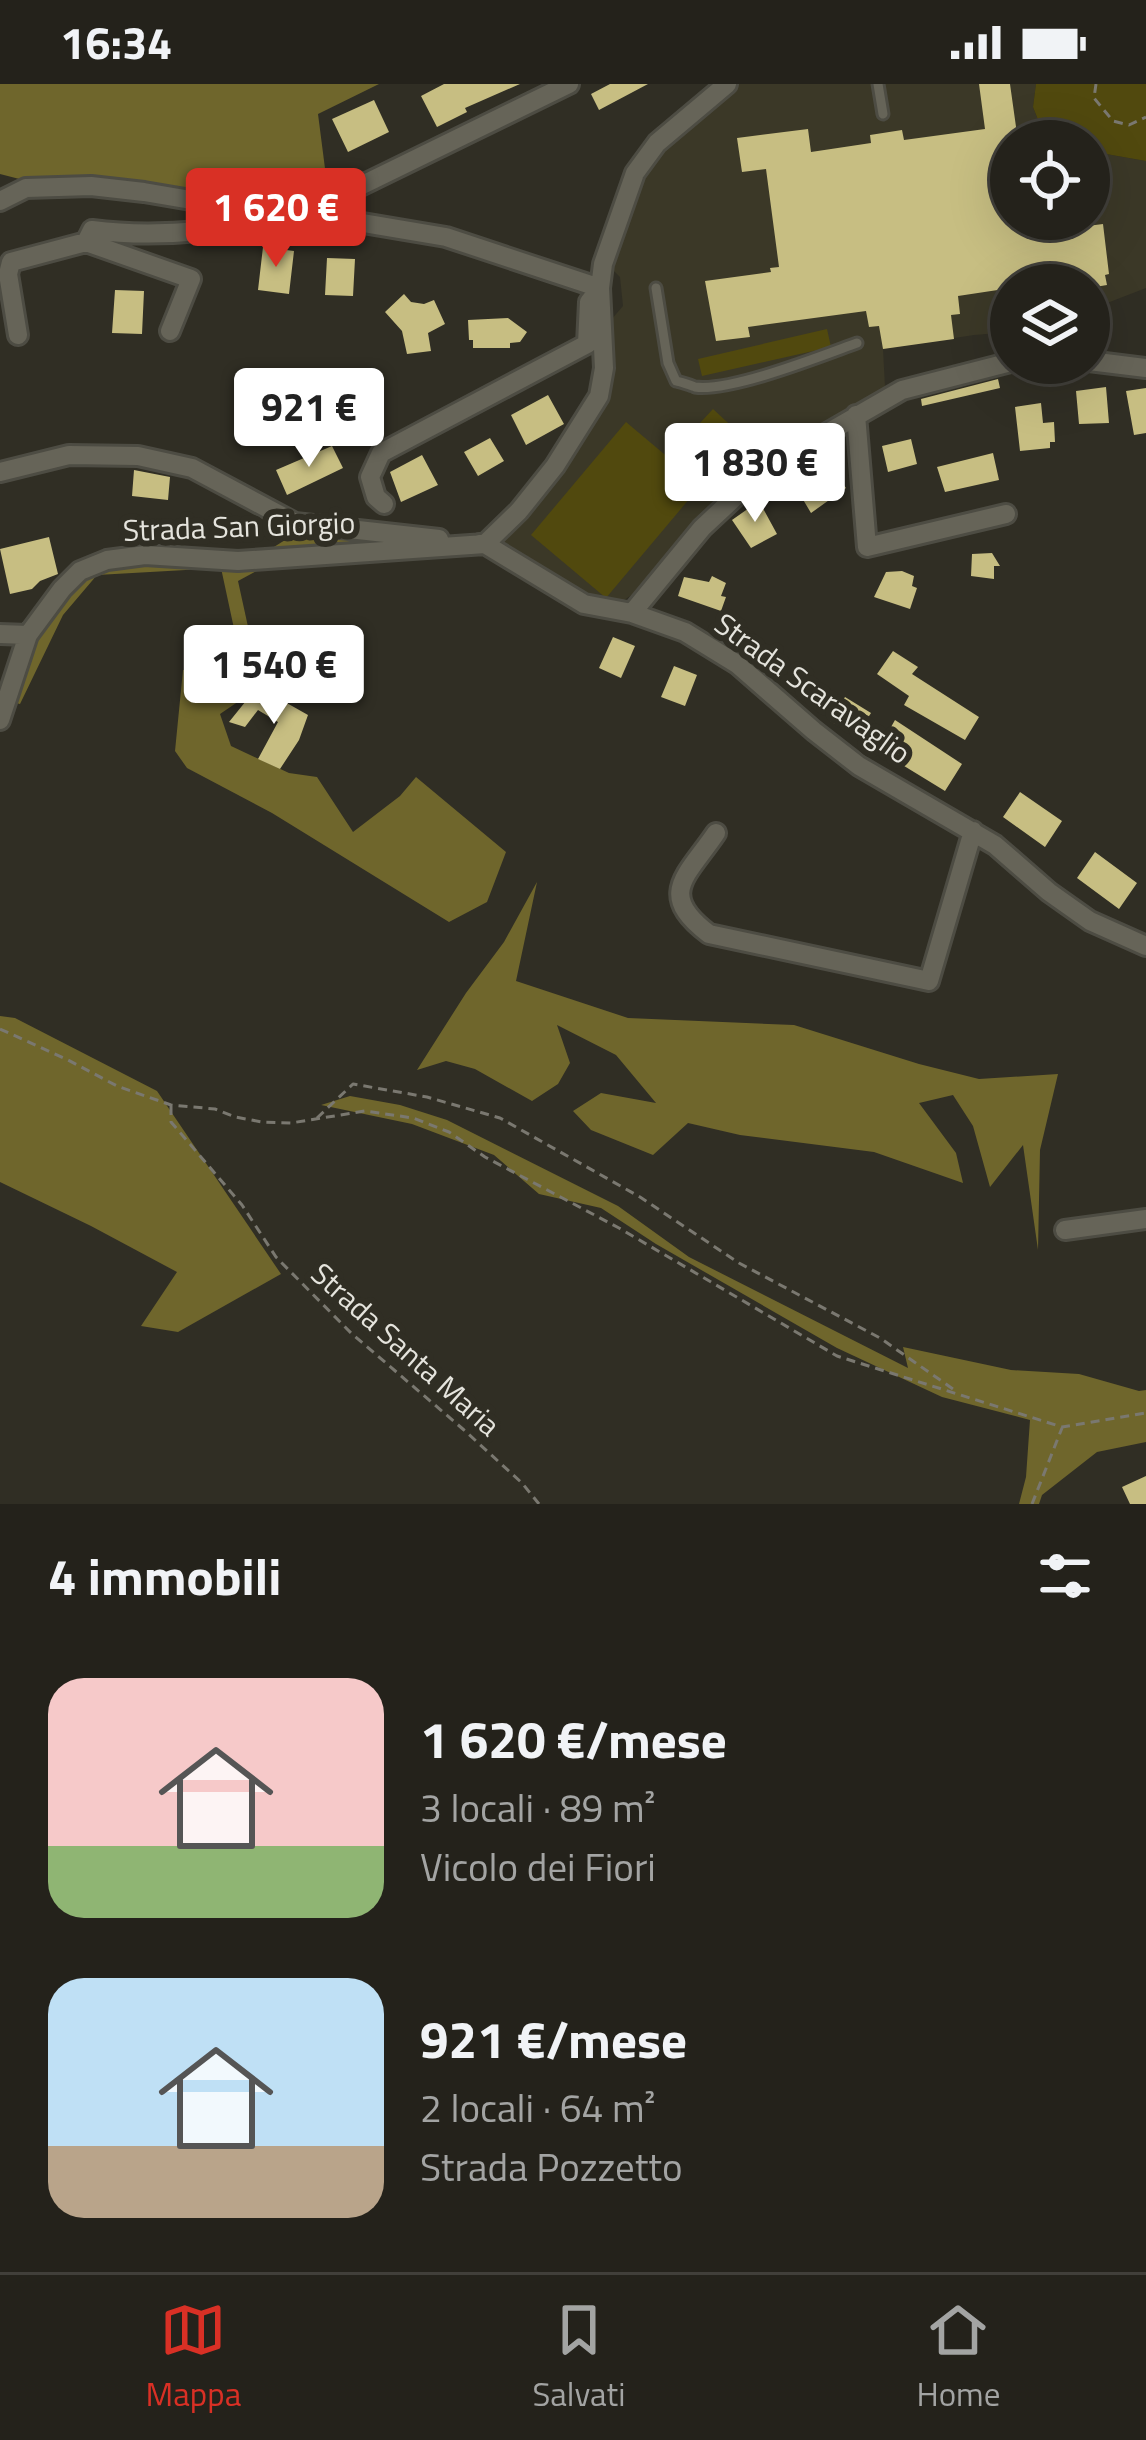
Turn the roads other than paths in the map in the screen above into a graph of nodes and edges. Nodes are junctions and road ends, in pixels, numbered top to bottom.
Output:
1 (569, 84) edge
2 (727, 84) edge
3 (878, 84) edge
4 (883, 114) dead end
5 (0, 201) edge
6 (304, 213) junction
7 (86, 242) junction
8 (600, 288) junction
9 (656, 288) dead end
10 (170, 331) dead end
11 (18, 335) dead end
12 (857, 343) dead end
13 (1110, 364) edge
14 (990, 367) edge
15 (1146, 368) edge
16 (856, 415) junction
17 (0, 472) edge
18 (384, 504) dead end
19 (1006, 514) dead end
20 (485, 544) junction
21 (632, 613) junction
22 (0, 634) edge
23 (28, 635) junction
24 (0, 720) edge
25 (973, 831) junction
26 (716, 833) dead end
27 (1146, 946) edge
28 (1146, 1219) edge
29 (1065, 1230) dead end

1 - 6 street
2 - 8 street
3 - 4 lane
5 - 6 street
6 - 7 street
6 - 8 street
7 - 10 street
7 - 11 street
8 - 18 street
8 - 20 street
9 - 12 lane
13 - 15 street
14 - 16 street
16 - 19 street
16 - 21 street
17 - 20 street
20 - 21 street, Strada Scaravaglio
20 - 23 street, Strada San Giorgio
21 - 25 street, Strada Scaravaglio
22 - 23 street
23 - 24 street, Strada San Giorgio
25 - 26 street
25 - 27 street, Strada Scaravaglio
28 - 29 street

